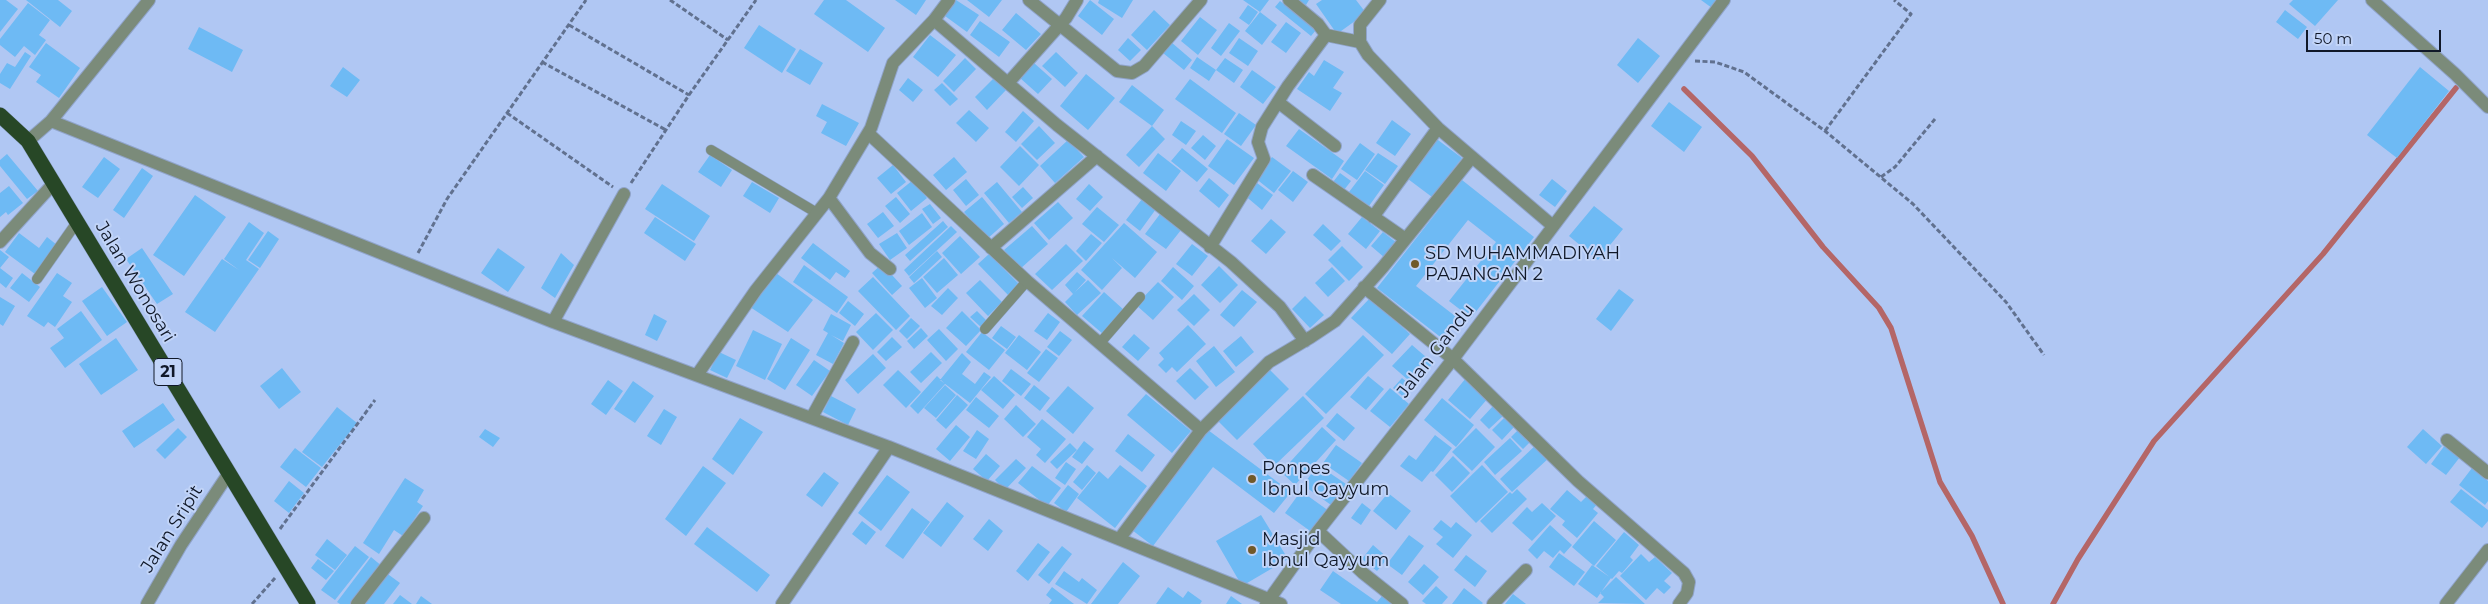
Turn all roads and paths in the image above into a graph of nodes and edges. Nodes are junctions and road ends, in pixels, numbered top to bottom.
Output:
1 (149, 0) edge
2 (586, 0) edge
3 (670, 0) edge
4 (756, 0) edge
5 (949, 0) edge
6 (1029, 0) edge
7 (1077, 0) edge
8 (1200, 0) edge
9 (1290, 0) edge
10 (1380, 0) edge
11 (1724, 0) edge
12 (1894, 0) edge
13 (2372, 0) edge
14 (934, 20) junction
15 (569, 24) junction
16 (1060, 24) junction
17 (1326, 36) junction
18 (728, 40) junction
19 (1360, 42) junction
20 (1680, 61) junction
21 (542, 62) junction
22 (1008, 83) junction
23 (689, 95) junction
24 (1278, 102) junction
25 (2488, 107) edge
26 (507, 114) junction
27 (0, 115) edge
28 (1935, 119) dead end
29 (51, 122) junction
30 (1438, 128) junction
31 (666, 130) junction
32 (1825, 131) junction
33 (868, 133) junction
34 (28, 141) junction
35 (1335, 146) dead end
36 (710, 150) dead end
37 (1097, 156) junction
38 (1472, 157) junction
39 (1313, 175) dead end
40 (1881, 177) junction
41 (54, 183) junction
42 (624, 194) junction
43 (829, 198) junction
44 (817, 213) junction
45 (1373, 217) junction
46 (77, 222) junction
47 (1553, 226) junction
48 (1404, 238) junction
49 (0, 242) edge
50 (1210, 247) junction
51 (991, 248) junction
52 (412, 264) junction
53 (890, 270) dead end
54 (37, 279) dead end
55 (1027, 281) junction
56 (1364, 287) junction
57 (1140, 297) dead end
58 (553, 322) junction
59 (985, 329) dead end
60 (853, 342) dead end
61 (1100, 342) junction
62 (1305, 342) junction
63 (2044, 355) dead end
64 (1453, 359) junction
65 (696, 375) junction
66 (375, 400) dead end
67 (812, 417) junction
68 (1201, 430) junction
69 (2446, 440) dead end
70 (889, 447) junction
71 (229, 473) junction
72 (2488, 474) edge
73 (424, 518) dead end
74 (1318, 531) junction
75 (1120, 538) junction
76 (270, 542) junction
77 (2488, 550) edge
78 (285, 567) junction
79 (1526, 570) dead end
80 (1272, 603) edge
81 (147, 604) edge
82 (252, 604) edge
83 (308, 604) edge
84 (357, 604) edge
85 (782, 604) edge
86 (1402, 604) edge
87 (1493, 604) edge
88 (1679, 604) edge
89 (2446, 604) edge

1 - 29 street
2 - 15 path
3 - 18 path
4 - 18 path
5 - 14 street
6 - 16 street
7 - 16 street
8 - 16 street
9 - 17 street
10 - 19 street
11 - 20 street, Jalan Gandu
12 - 32 path
13 - 25 street
14 - 22 street
14 - 33 street
15 - 21 path
15 - 23 path
16 - 22 street
17 - 19 street
17 - 24 street
18 - 23 path
19 - 30 street
20 - 32 path
20 - 47 street, Jalan Gandu
21 - 26 path
21 - 31 path
22 - 37 street
23 - 31 path
24 - 35 street
24 - 50 street
26 - 42 path
26 - 52 path
27 - 34 highway, Jalan Wonosari / 21
28 - 40 path
29 - 34 street
29 - 52 street
30 - 38 street
30 - 45 street
31 - 42 path
32 - 40 path
33 - 43 street
33 - 51 street
34 - 41 highway, Jalan Wonosari / 21
36 - 44 lane
37 - 50 street
37 - 51 street
38 - 47 street
38 - 48 street
39 - 45 street
40 - 63 path
41 - 46 highway, Jalan Wonosari / 21
41 - 49 street
42 - 58 street
43 - 44 street
43 - 53 street
44 - 65 street
45 - 48 street
46 - 54 lane
46 - 71 highway, Jalan Wonosari / 21
47 - 64 street, Jalan Gandu
48 - 56 street
50 - 62 street
51 - 55 street
52 - 58 street
55 - 59 lane
55 - 61 street
56 - 62 street
56 - 64 street
57 - 61 lane
58 - 65 street
60 - 67 street
61 - 68 street
62 - 68 street
64 - 74 street, Jalan Gandu
64 - 88 street
65 - 67 street
66 - 76 path
67 - 70 street
68 - 75 street
69 - 72 street
70 - 75 street
70 - 85 street
71 - 76 highway, Jalan Wonosari / 21
71 - 81 street, Jalan Sripit
73 - 84 street
74 - 80 street, Jalan Gandu
74 - 86 street
75 - 80 street
76 - 78 highway, Jalan Wonosari / 21
77 - 89 street
78 - 82 path
78 - 83 highway, Jalan Wonosari / 21
79 - 87 street

